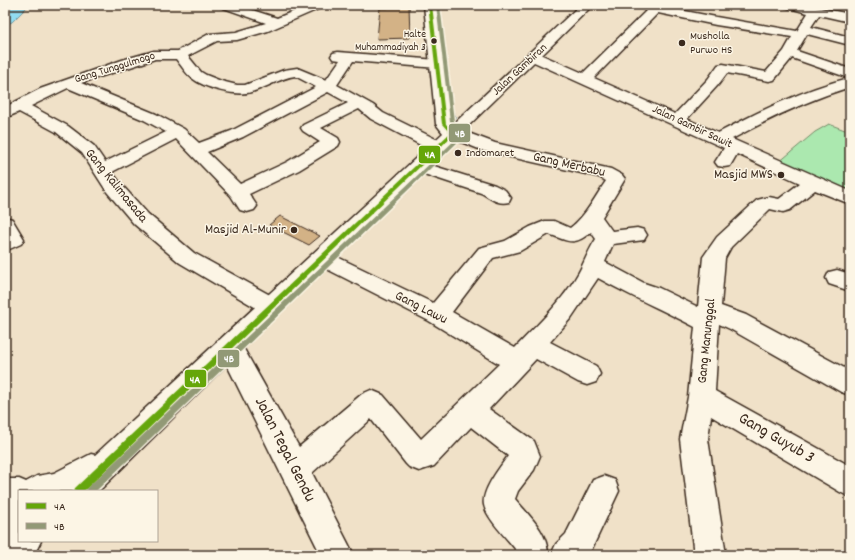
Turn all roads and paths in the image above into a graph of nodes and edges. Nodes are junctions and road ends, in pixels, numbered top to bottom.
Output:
1 (225, 5) edge
2 (319, 5) edge
3 (430, 5) edge
4 (587, 5) edge
5 (639, 5) edge
6 (789, 5) edge
7 (658, 7) edge
8 (275, 9) dead end
9 (820, 9) edge
10 (295, 15) junction
11 (850, 18) edge
12 (279, 23) junction
13 (802, 32) junction
14 (850, 41) edge
15 (789, 54) junction
16 (180, 55) junction
17 (534, 57) junction
18 (437, 64) junction
19 (850, 74) edge
20 (585, 79) junction
21 (850, 82) edge
22 (68, 83) junction
23 (329, 86) junction
24 (360, 103) junction
25 (13, 110) edge
26 (678, 120) junction
27 (178, 132) junction
28 (445, 140) junction
29 (726, 143) junction
30 (196, 150) junction
31 (724, 162) dead end
32 (418, 166) junction
33 (102, 170) junction
34 (813, 182) junction
35 (502, 198) dead end
36 (850, 198) edge
37 (592, 217) junction
38 (5, 224) edge
39 (637, 236) dead end
40 (607, 238) junction
41 (5, 244) edge
42 (322, 258) junction
43 (593, 265) junction
44 (271, 306) junction
45 (437, 315) junction
46 (708, 316) junction
47 (226, 348) junction
48 (525, 353) junction
49 (587, 374) dead end
50 (850, 384) edge
51 (701, 397) junction
52 (470, 410) junction
53 (116, 454) junction
54 (295, 469) junction
55 (850, 482) edge
56 (42, 490) edge
57 (79, 490) edge
58 (604, 491) dead end
59 (5, 494) edge
60 (18, 494) edge
61 (5, 516) edge
62 (18, 530) edge
63 (25, 542) edge
64 (11, 555) edge
65 (338, 555) edge
66 (532, 555) edge
67 (567, 555) edge
68 (710, 555) edge

1 - 12 street
2 - 10 street
3 - 18 street
4 - 17 street, Jalan Gambiran
5 - 7 street
6 - 9 street
7 - 13 street
7 - 20 street
8 - 10 street
9 - 11 street
9 - 13 street
10 - 12 street
12 - 16 street
13 - 14 street
13 - 15 street
15 - 19 street
15 - 26 street
16 - 22 street, Gang Tunggulmogo
16 - 23 street
17 - 20 street, Jalan Gambir Sawit
17 - 28 street, Jalan Gambiran
18 - 23 street
18 - 28 street
20 - 26 street, Jalan Gambir Sawit
21 - 29 street
22 - 25 street, Gang Tunggulmogo
22 - 27 street
23 - 24 street
23 - 30 street
24 - 28 street
24 - 30 street
25 - 33 street, Gang Kalimasada
26 - 29 street, Jalan Gambir Sawit
27 - 30 street
27 - 33 street
28 - 32 street, Jalan Gambiran
28 - 37 street, Gang Merbabu
29 - 31 street
29 - 34 street, Jalan Gambir Sawit
32 - 35 street
32 - 42 street, Jalan Gambiran
33 - 44 street, Gang Kalimasada
34 - 36 street, Jalan Gambir Sawit
34 - 46 street, Gang Manunggal
37 - 40 street
37 - 45 street
38 - 41 street
39 - 40 street
40 - 43 street
42 - 44 street, Jalan Gambiran
42 - 45 street, Gang Lawu
43 - 46 street
43 - 48 street
44 - 47 street, Jalan Gambiran
45 - 48 street, Gang Lawu
46 - 50 street
46 - 51 street, Gang Manunggal
47 - 53 street, Jalan Gambiran
47 - 54 street, Jalan Tegal Gendu
48 - 49 street, Gang Lawu
48 - 52 street
51 - 55 street, Gang Guyub 3
51 - 68 street, Gang Manunggal
52 - 54 street
52 - 66 street
53 - 56 street
53 - 57 street
54 - 65 street, Jalan Tegal Gendu
58 - 67 street
59 - 60 street
61 - 62 street
63 - 64 street

